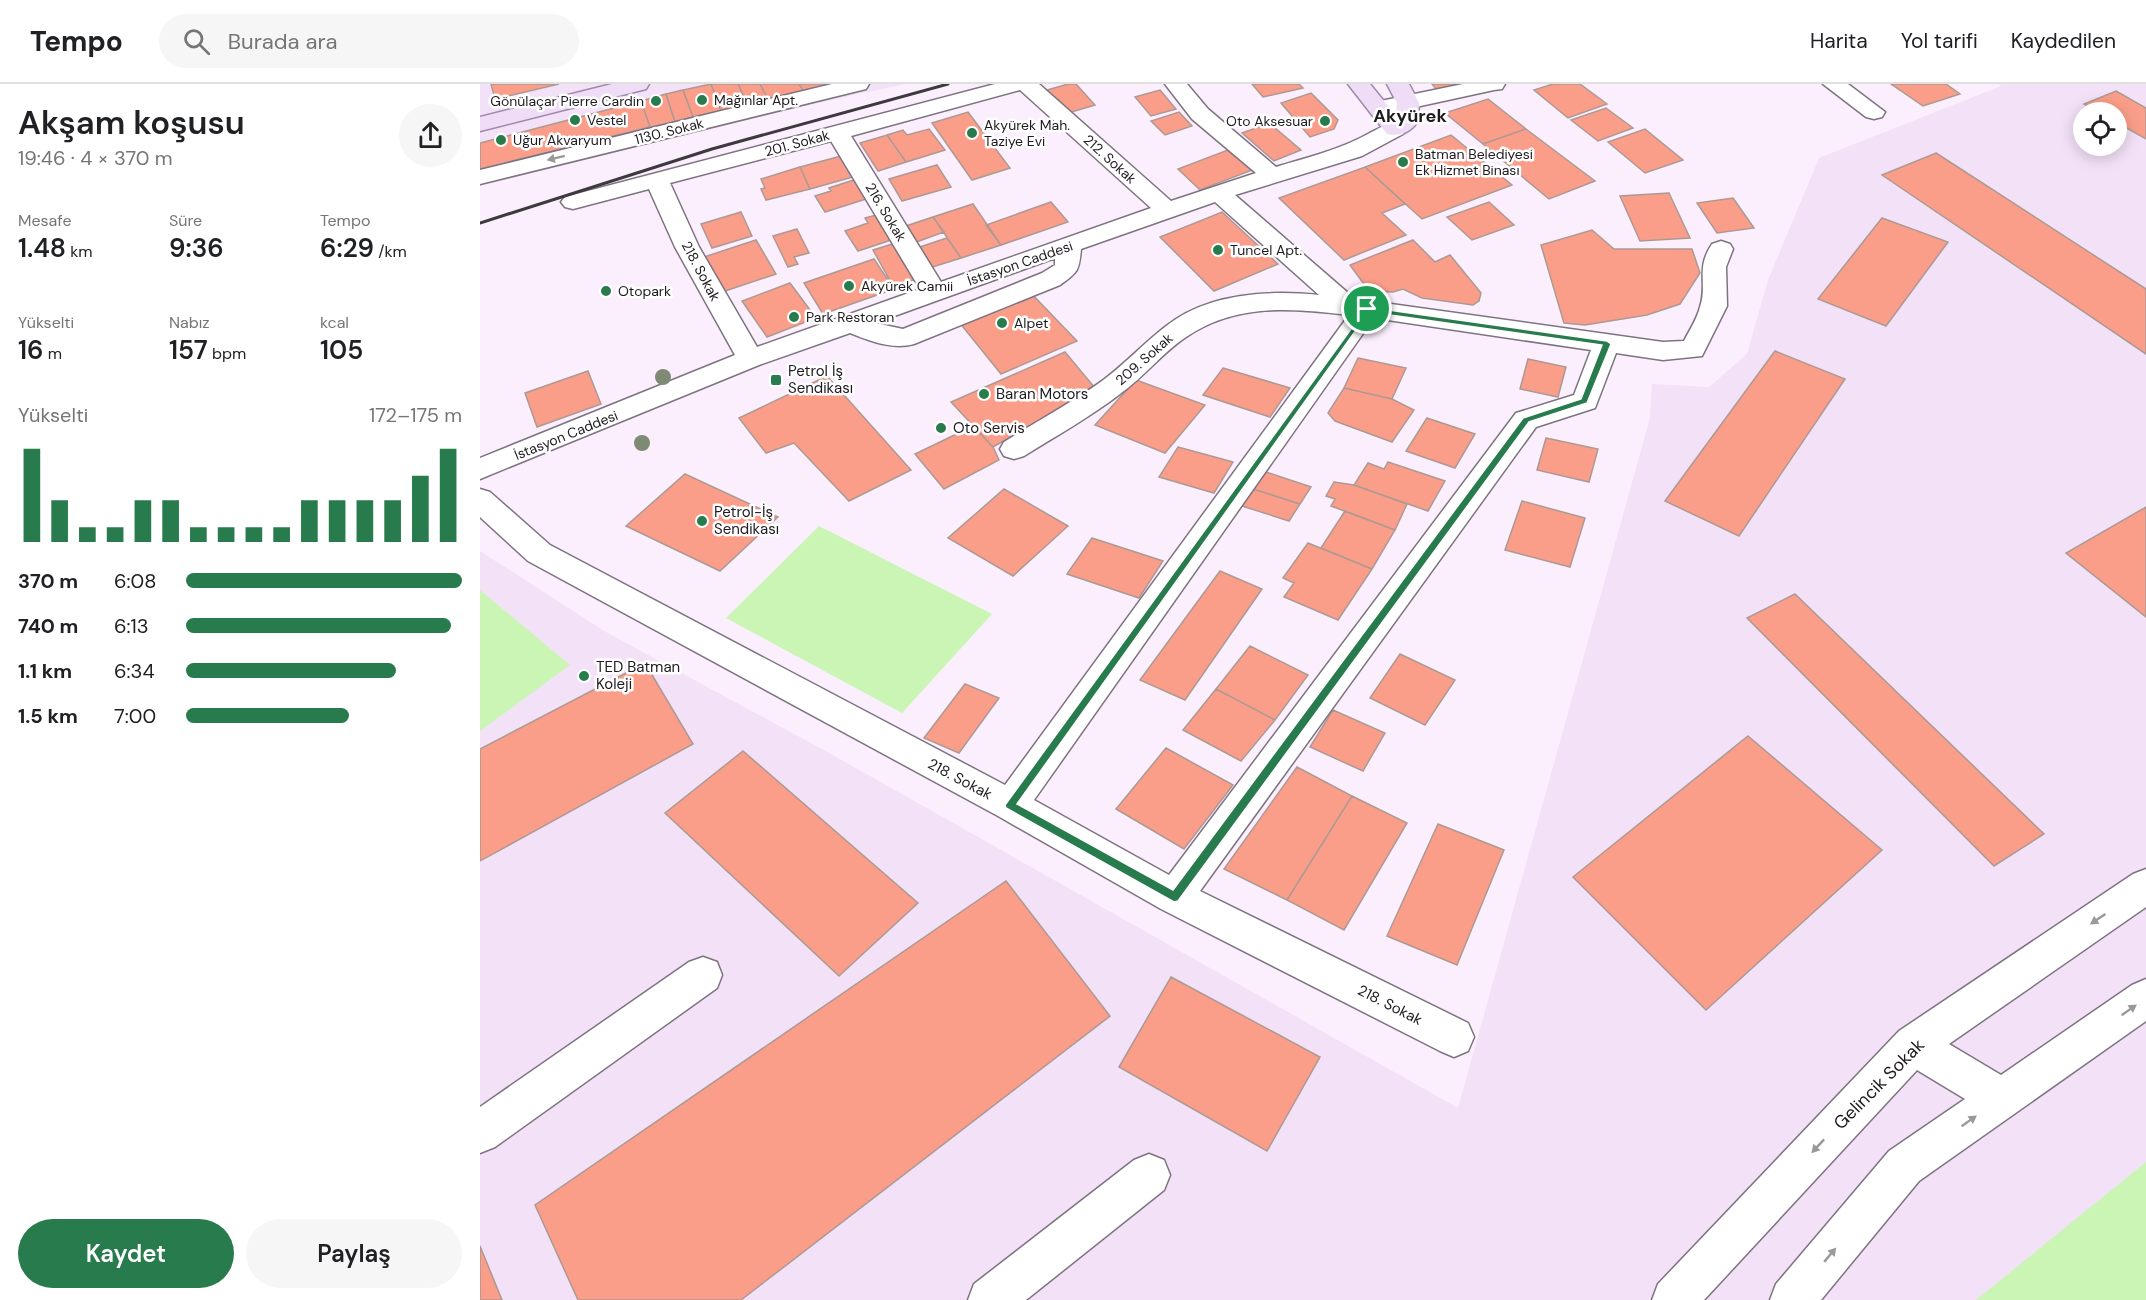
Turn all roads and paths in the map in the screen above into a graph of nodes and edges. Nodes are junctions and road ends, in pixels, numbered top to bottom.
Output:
1 (638, 84) edge
2 (858, 84) edge
3 (1020, 84) edge
4 (1026, 84) edge
5 (1176, 84) edge
6 (1359, 84) edge
7 (1494, 84) edge
8 (1834, 84) edge
9 (1403, 94) edge
10 (1379, 108) junction
11 (1874, 112) dead end
12 (480, 124) edge
13 (1395, 129) junction
14 (838, 133) junction
15 (1272, 175) junction
16 (480, 177) edge
17 (657, 180) junction
18 (1219, 193) junction
19 (573, 202) dead end
20 (1167, 210) junction
21 (1069, 246) junction
22 (1721, 249) dead end
23 (934, 292) junction
24 (1357, 308) junction
25 (851, 323) junction
26 (1607, 344) junction
27 (750, 359) junction
28 (1014, 449) dead end
29 (480, 469) edge
30 (480, 500) edge
31 (1010, 805) junction
32 (2146, 886) edge
33 (1174, 897) junction
34 (703, 975) dead end
35 (2146, 998) edge
36 (1454, 1037) dead end
37 (1913, 1045) junction
38 (2002, 1098) junction
39 (480, 1132) edge
40 (1149, 1175) dead end
41 (990, 1300) edge
42 (1674, 1300) edge
43 (1792, 1300) edge

1 - 12 main road
2 -> 16 street, 1130. Sokak
3 - 14 street, 201. Sokak
4 - 20 street, 212. Sokak
5 - 15 street
6 - 10 main road
7 - 9 street
8 - 11 street
9 - 10 street
9 - 13 main road
10 - 13 main road
13 - 15 street, İstasyon Caddesi
14 - 17 street, 201. Sokak
14 - 23 street, 216. Sokak
15 - 18 street, İstasyon Caddesi
17 - 19 street, 201. Sokak
17 - 27 street, 218. Sokak
18 - 20 street, İstasyon Caddesi
18 - 24 street
20 - 21 street, İstasyon Caddesi
21 - 23 street, İstasyon Caddesi
21 - 25 street
22 - 26 street, 209. Sokak
23 - 25 street, İstasyon Caddesi
24 - 26 street, 209. Sokak
24 - 28 street, 209. Sokak
24 - 31 street
25 - 27 street, İstasyon Caddesi
26 - 33 street
27 - 29 street, İstasyon Caddesi
30 - 31 street, 218. Sokak
31 - 33 street, 218. Sokak
32 -> 37 street, Gelincik Sokak
33 - 36 street, 218. Sokak
34 - 39 street
38 -> 35 street
37 - 38 street
37 -> 42 street, Gelincik Sokak
43 -> 38 street
40 - 41 street

